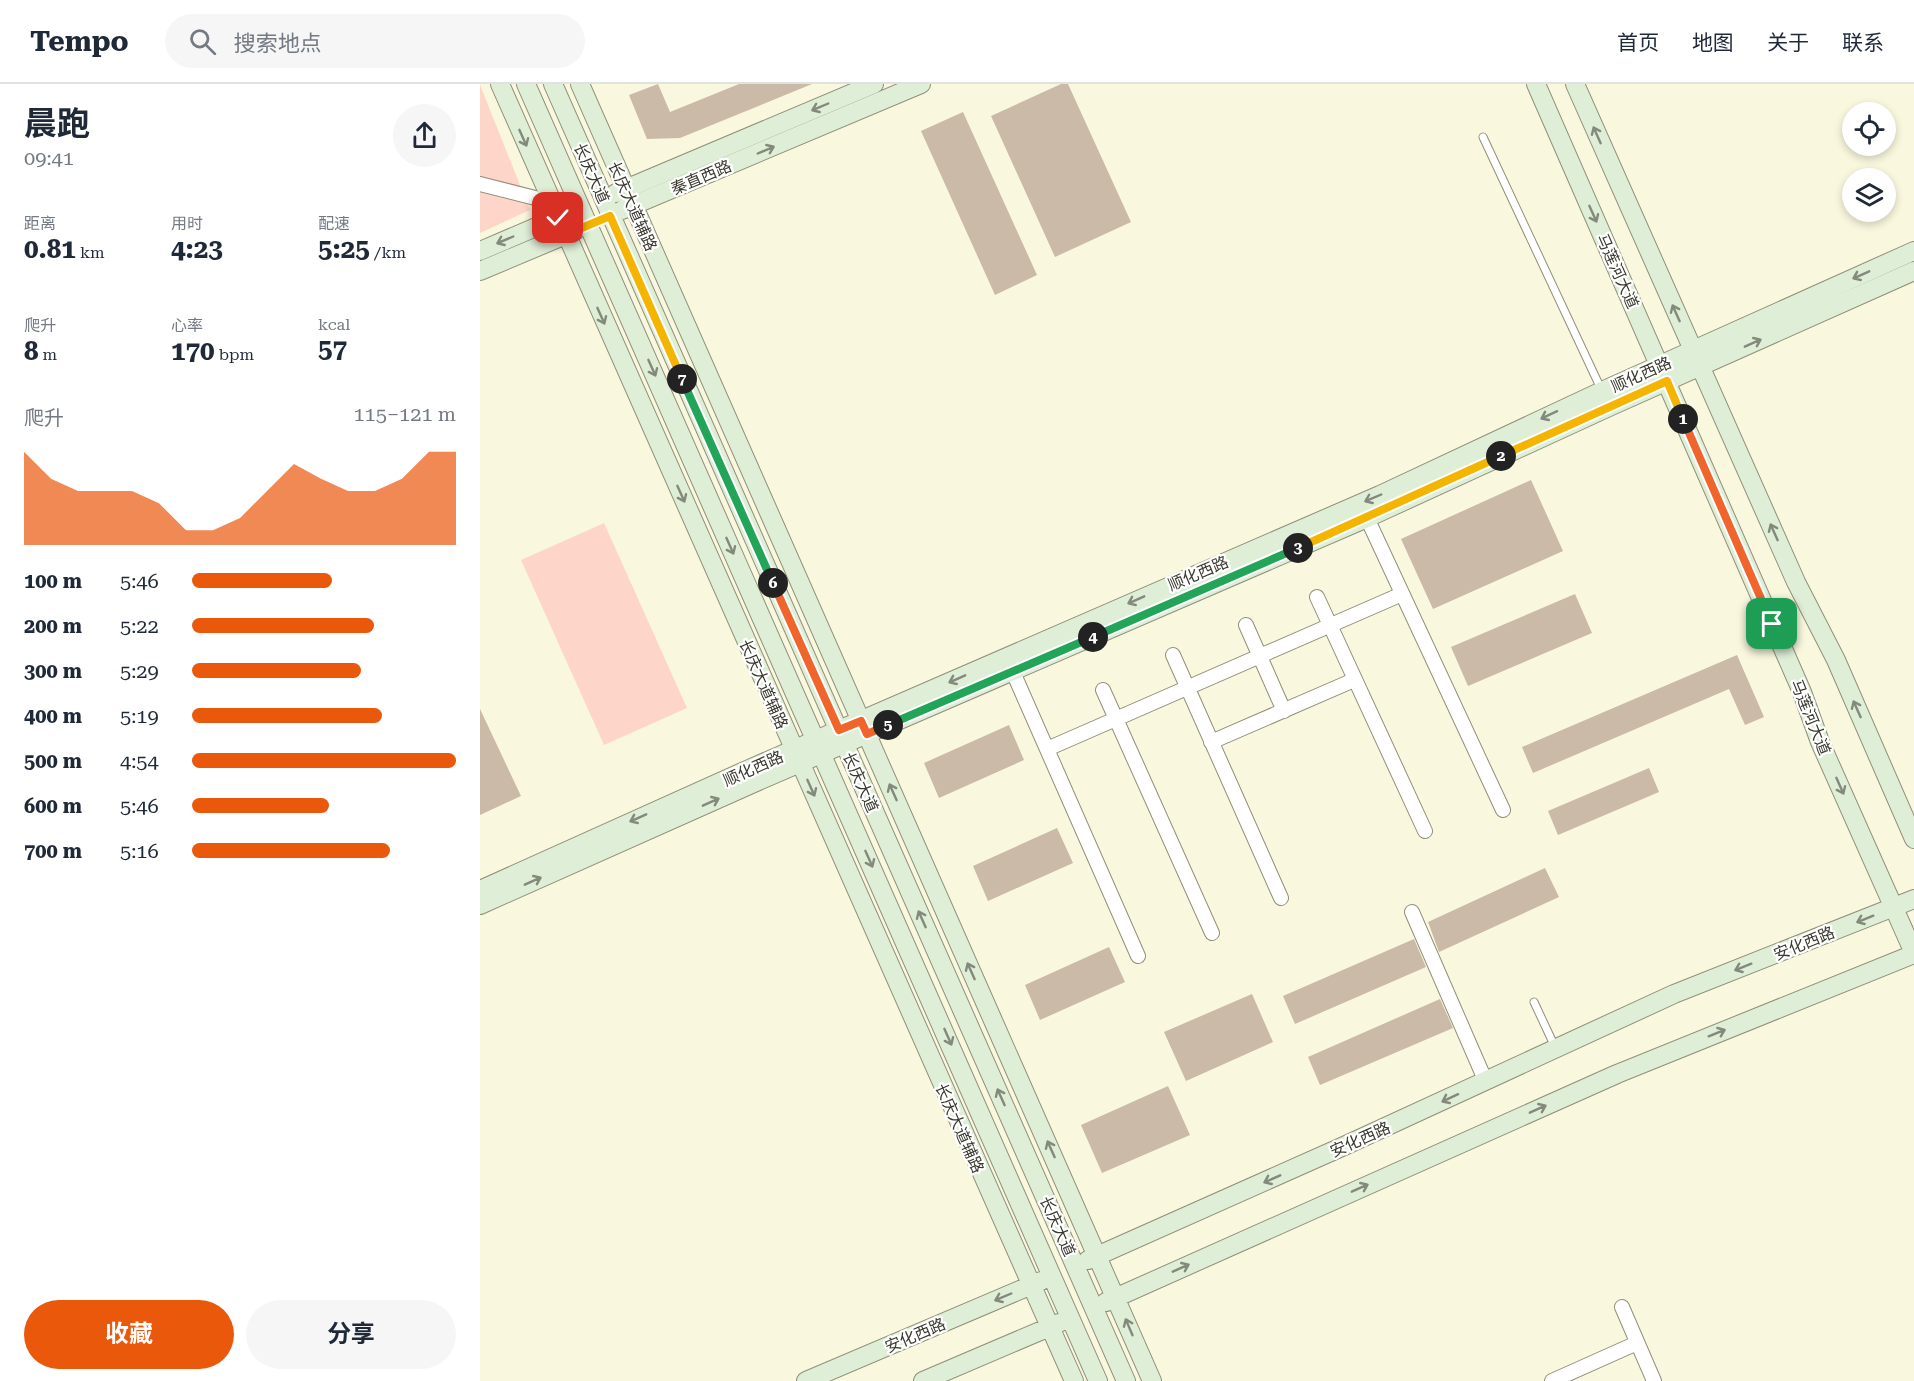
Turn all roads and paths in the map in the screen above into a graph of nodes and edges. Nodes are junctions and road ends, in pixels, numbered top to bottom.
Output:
1 (500, 84) edge
2 (526, 84) edge
3 (553, 84) edge
4 (580, 84) edge
5 (874, 84) edge
6 (921, 84) edge
7 (1536, 84) edge
8 (1575, 84) edge
9 (1483, 137) dead end
10 (480, 184) edge
11 (629, 198) junction
12 (603, 199) junction
13 (610, 216) junction
14 (584, 217) junction
15 (558, 218) junction
16 (480, 251) edge
17 (1914, 251) edge
18 (480, 271) edge
19 (1914, 271) edge
20 (1696, 359) junction
21 (1663, 373) junction
22 (1602, 391) junction
23 (1367, 518) junction
24 (1402, 594) junction
25 (1317, 597) dead end
26 (1246, 625) dead end
27 (1330, 625) junction
28 (1173, 655) dead end
29 (1260, 656) junction
30 (1013, 672) junction
31 (1354, 680) junction
32 (1187, 688) junction
33 (1103, 690) dead end
34 (1284, 711) junction
35 (1116, 719) junction
36 (864, 728) junction
37 (842, 737) junction
38 (1212, 742) junction
39 (819, 747) junction
40 (1047, 749) junction
41 (797, 757) junction
42 (1503, 810) dead end
43 (1425, 831) dead end
44 (1914, 839) edge
45 (480, 890) edge
46 (1281, 898) dead end
47 (1914, 899) edge
48 (480, 905) edge
49 (1894, 908) junction
50 (1412, 912) dead end
51 (1212, 933) dead end
52 (1914, 953) edge
53 (1138, 956) dead end
54 (1534, 1002) dead end
55 (1556, 1049) junction
56 (1486, 1082) junction
57 (1098, 1256) junction
58 (1076, 1266) junction
59 (1052, 1276) junction
60 (1030, 1285) junction
61 (1116, 1297) junction
62 (1094, 1307) junction
63 (1622, 1307) dead end
64 (1071, 1317) junction
65 (1050, 1327) junction
66 (1637, 1343) junction
67 (806, 1381) edge
68 (923, 1381) edge
69 (1074, 1381) edge
70 (1098, 1381) edge
71 (1126, 1381) edge
72 (1152, 1381) edge
73 (1552, 1381) edge
74 (1654, 1381) edge

1 -> 15 main road, 长庆大道辅路
2 - 14 main road, 长庆大道
3 - 12 main road, 长庆大道
4 - 11 main road, 长庆大道辅路
5 -> 11 main road, 秦直西路
11 -> 6 main road, 秦直西路
7 -> 21 main road, 马莲河大道
20 -> 8 main road
9 - 22 lane
10 - 15 street
11 - 12 main road, 秦直西路
11 - 13 main road, 秦直西路
11 - 36 main road, 长庆大道辅路
12 - 13 main road, 长庆大道
12 - 14 main road, 秦直西路
13 - 14 main road, 秦直西路
13 - 37 main road, 长庆大道
14 - 15 main road, 秦直西路
14 -> 39 main road, 长庆大道
15 -> 16 main road, 秦直西路
15 - 18 main road, 秦直西路
15 -> 41 main road, 长庆大道辅路
17 -> 20 main road, 顺化西路
20 -> 19 main road, 顺化西路
20 - 21 main road, 顺化西路
44 -> 20 main road
21 - 22 main road, 顺化西路
21 - 23 main road, 顺化西路
21 -> 49 main road, 马莲河大道
22 -> 36 main road, 顺化西路
23 - 24 street
23 - 30 main road, 顺化西路
24 - 27 street
24 - 42 street
25 - 27 street
26 - 29 street
27 - 29 street
27 - 31 street
28 - 32 street
29 - 32 street
29 - 34 street
30 - 36 main road, 顺化西路
30 - 40 street
31 - 34 street
31 - 43 street
32 - 35 street
32 - 38 street
33 - 35 street
34 - 38 street
35 - 40 street
35 - 51 street
36 - 37 main road, 顺化西路
57 -> 36 main road, 长庆大道辅路
37 - 39 main road, 顺化西路
58 -> 37 main road, 长庆大道
38 - 46 street
39 - 41 main road, 顺化西路
39 -> 59 main road, 长庆大道
40 - 53 street
41 -> 45 main road, 顺化西路
48 -> 41 main road, 顺化西路
41 -> 60 main road, 长庆大道辅路
47 - 49 main road, 安化西路
49 - 52 main road, 马莲河大道
49 -> 55 main road, 安化西路
50 - 56 street
61 -> 52 main road
54 - 55 lane
55 - 56 main road, 安化西路
56 -> 57 main road, 安化西路
57 - 58 main road, 安化西路
57 - 61 main road, 长庆大道辅路
58 - 59 main road, 安化西路
58 - 62 main road, 长庆大道
59 - 60 main road, 安化西路
59 - 64 main road, 长庆大道
60 - 65 main road, 长庆大道辅路
60 -> 67 main road, 安化西路
61 - 62 main road
72 -> 61 main road, 长庆大道辅路
62 - 64 main road
62 - 71 main road, 长庆大道
63 - 66 street
64 - 65 main road
64 - 70 main road, 长庆大道
65 - 68 main road
65 - 69 main road, 长庆大道辅路
66 - 73 street
66 - 74 street

